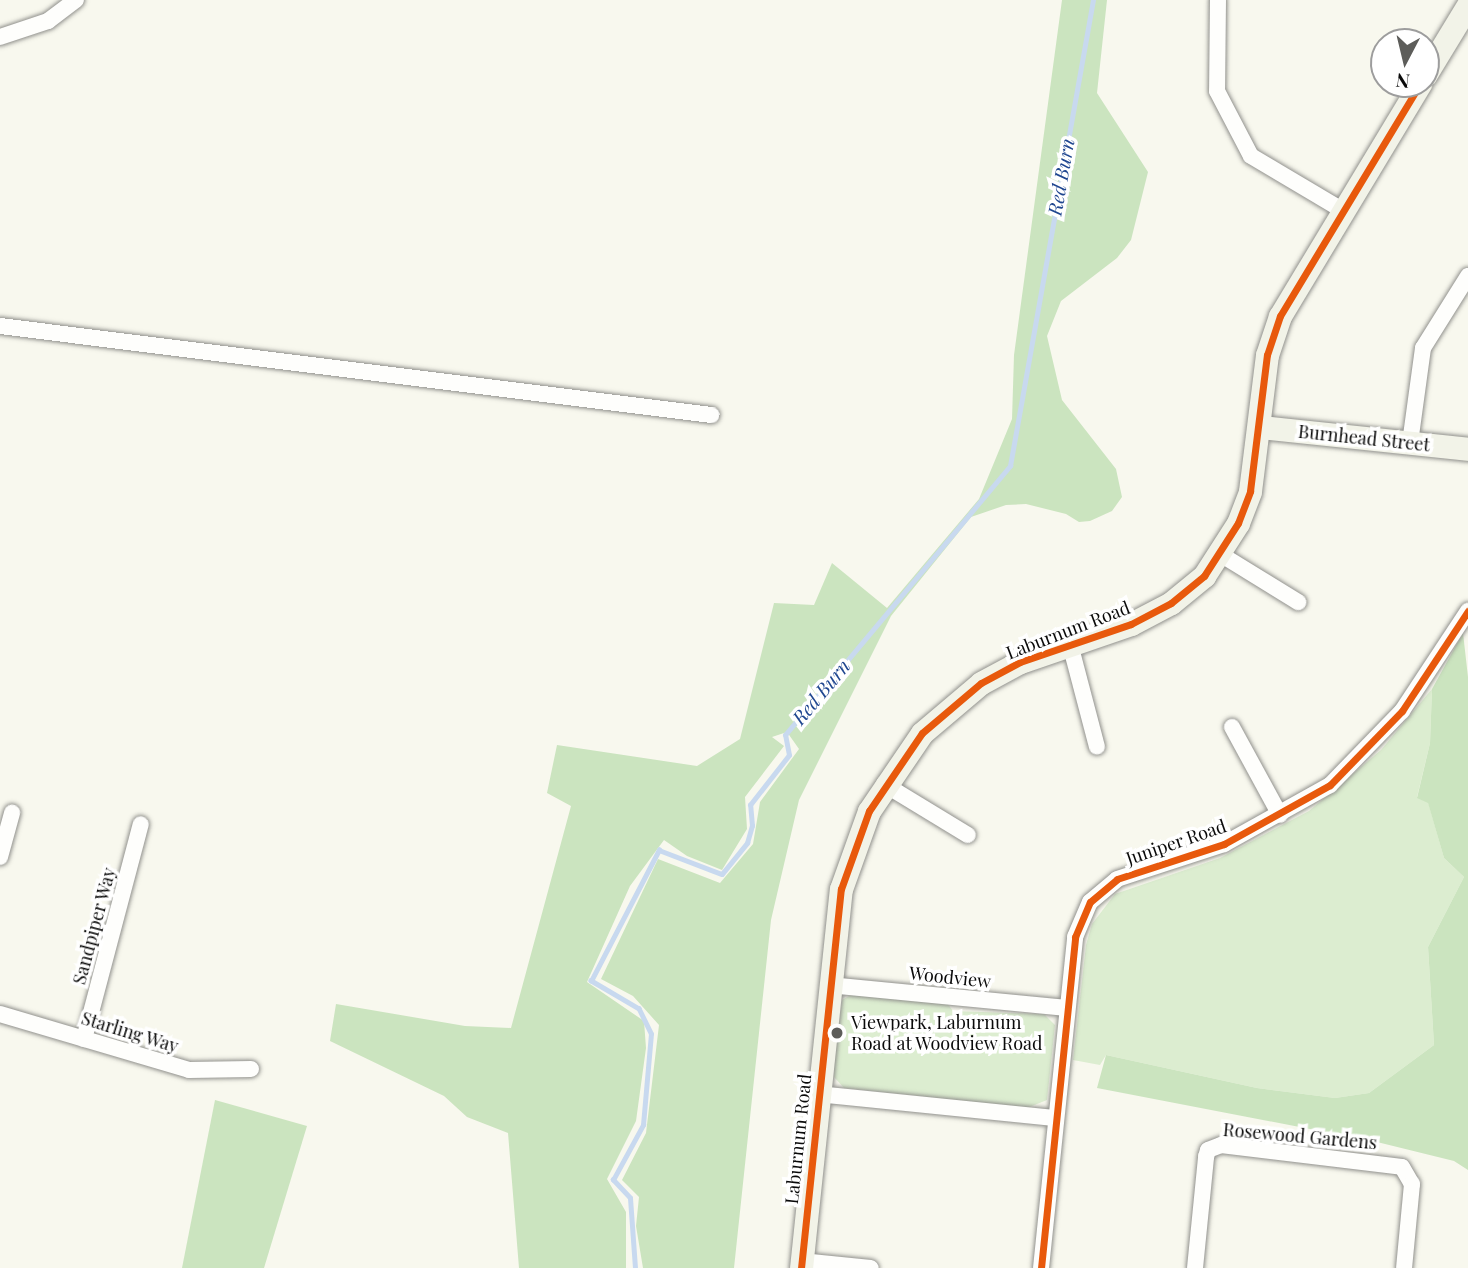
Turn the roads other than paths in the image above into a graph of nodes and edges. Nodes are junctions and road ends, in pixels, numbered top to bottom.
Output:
1 (76, 0) edge
2 (1218, 0) edge
3 (1468, 5) edge
4 (0, 37) edge
5 (1440, 51) edge
6 (1411, 98) edge
7 (1342, 210) junction
8 (1468, 276) edge
9 (0, 326) edge
10 (711, 415) dead end
11 (1260, 427) junction
12 (1410, 443) junction
13 (1468, 449) edge
14 (1220, 554) junction
15 (1298, 602) dead end
16 (1468, 611) edge
17 (1070, 644) junction
18 (1232, 727) dead end
19 (1097, 747) dead end
20 (884, 784) junction
21 (12, 813) dead end
22 (1280, 815) junction
23 (141, 824) dead end
24 (968, 835) dead end
25 (0, 857) edge
26 (829, 985) junction
27 (1067, 1008) junction
28 (0, 1014) edge
29 (83, 1038) junction
30 (251, 1069) dead end
31 (818, 1094) junction
32 (1054, 1118) junction
33 (801, 1264) edge
34 (871, 1268) edge
35 (1041, 1268) edge
36 (1195, 1268) edge
37 (1404, 1268) edge

1 - 4 street
2 - 7 street
3 - 5 street
6 - 7 street, Laburnum Road
7 - 11 street, Laburnum Road
8 - 12 street
9 - 10 street
11 - 12 street, Burnhead Street
11 - 14 street, Laburnum Road
12 - 13 street, Burnhead Street
14 - 15 street
14 - 17 street, Laburnum Road
16 - 22 street, Juniper Road
17 - 19 street
17 - 20 street, Laburnum Road
18 - 22 street
20 - 24 street
20 - 26 street, Laburnum Road
21 - 25 street
22 - 27 street, Juniper Road
23 - 29 street, Sandpiper Way
26 - 27 street, Woodview
26 - 31 street, Laburnum Road
27 - 32 street, Juniper Road
28 - 29 street, Starling Way
29 - 30 street, Starling Way
31 - 32 street
31 - 33 street, Laburnum Road
32 - 35 street, Juniper Road
33 - 34 street
36 - 37 street, Rosewood Gardens

